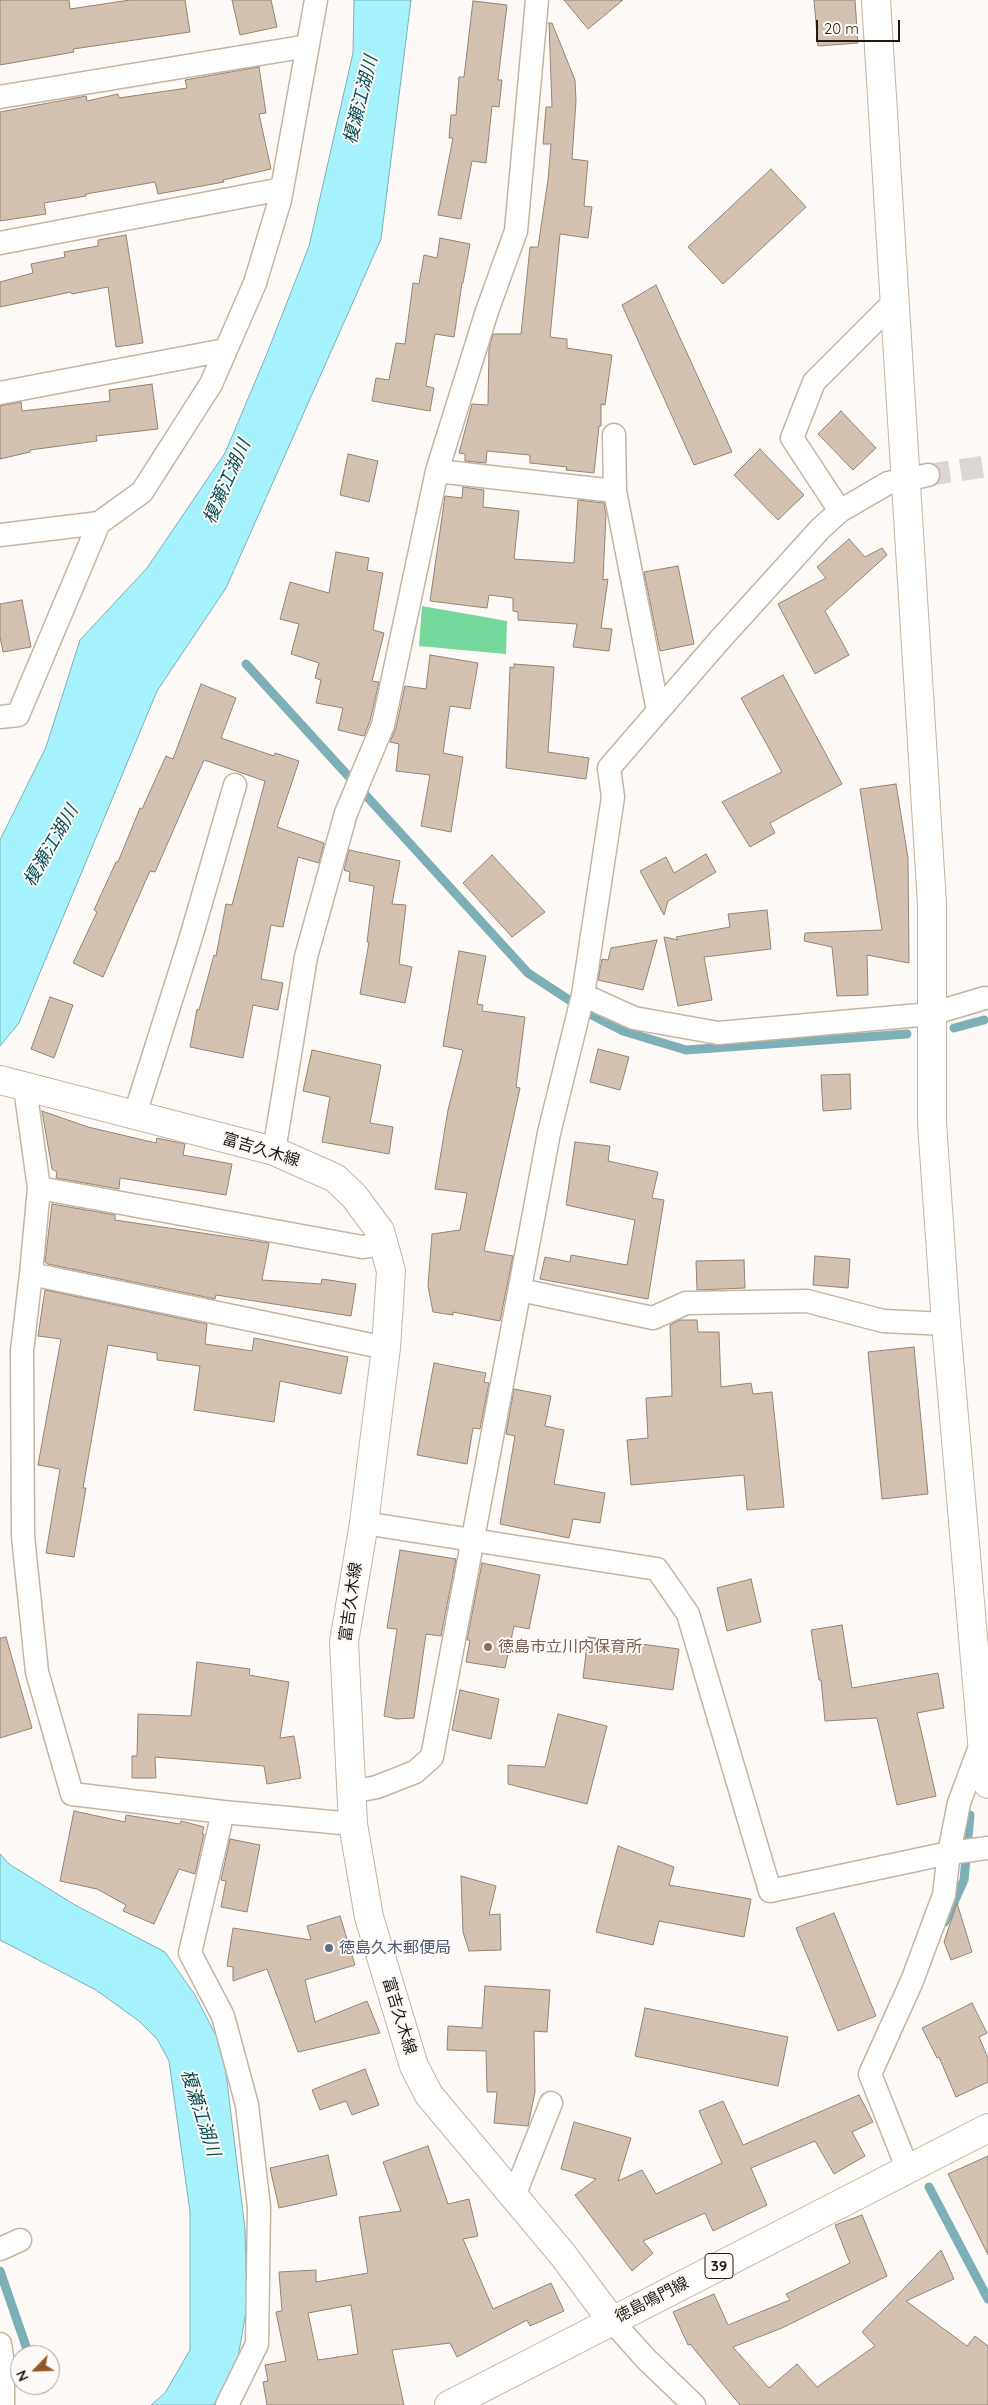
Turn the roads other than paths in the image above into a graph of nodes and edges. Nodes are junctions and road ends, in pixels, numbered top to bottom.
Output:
1 (316, 0) edge
2 (537, 0) edge
3 (876, 0) edge
4 (308, 46) junction
5 (0, 97) edge
6 (282, 189) junction
7 (0, 243) edge
8 (894, 302) junction
9 (225, 350) junction
10 (0, 393) edge
11 (614, 435) dead end
12 (437, 471) junction
13 (917, 477) junction
14 (616, 491) junction
15 (840, 511) junction
16 (99, 523) junction
17 (0, 535) edge
18 (658, 711) junction
19 (0, 717) edge
20 (235, 784) dead end
21 (985, 998) dead end
22 (580, 1004) junction
23 (932, 1014) junction
24 (13, 1084) edge
25 (135, 1114) junction
26 (274, 1151) junction
27 (39, 1188) junction
28 (386, 1244) junction
29 (31, 1274) junction
30 (520, 1290) junction
31 (946, 1324) junction
32 (386, 1348) junction
33 (364, 1523) junction
34 (473, 1539) junction
35 (982, 1741) junction
36 (988, 1784) edge
37 (351, 1792) junction
38 (223, 1812) junction
39 (353, 1824) junction
40 (968, 1850) edge
41 (551, 2103) dead end
42 (988, 2128) edge
43 (908, 2170) junction
44 (514, 2196) junction
45 (612, 2320) junction
46 (0, 2344) edge
47 (3, 2405) edge
48 (227, 2405) edge
49 (449, 2405) edge
50 (694, 2405) edge

1 - 4 street
2 - 12 street
3 - 8 main road
4 - 5 street
4 - 6 street
6 - 7 street
6 - 9 street
8 - 13 main road
8 - 15 street
9 - 10 street
9 - 16 street
11 - 14 street
12 - 14 street
12 - 26 street
13 - 15 street
13 - 23 main road
14 - 18 street
15 - 18 street
16 - 17 street
16 - 19 street
18 - 22 street
20 - 25 street
21 - 23 street
22 - 23 street
22 - 30 street
23 - 31 main road
24 - 25 main road, 富吉久木線
24 - 27 street
25 - 26 main road, 富吉久木線
26 - 28 main road, 富吉久木線
27 - 28 street
27 - 29 street
28 - 32 main road, 富吉久木線
29 - 32 street
29 - 38 street
30 - 31 street
30 - 34 street
31 - 35 main road
32 - 33 main road, 富吉久木線
33 - 34 street
33 - 37 main road, 富吉久木線
34 - 37 street
34 - 40 street
35 - 36 main road
35 - 40 street
37 - 39 main road, 富吉久木線
38 - 39 street
38 - 48 street
39 - 44 main road, 富吉久木線
40 - 43 street
41 - 44 street
42 - 43 main road, 徳島鳴門線 / 39
43 - 45 main road, 徳島鳴門線 / 39
44 - 45 main road, 富吉久木線
45 - 49 main road, 徳島鳴門線 / 39
45 - 50 street
46 - 47 street

